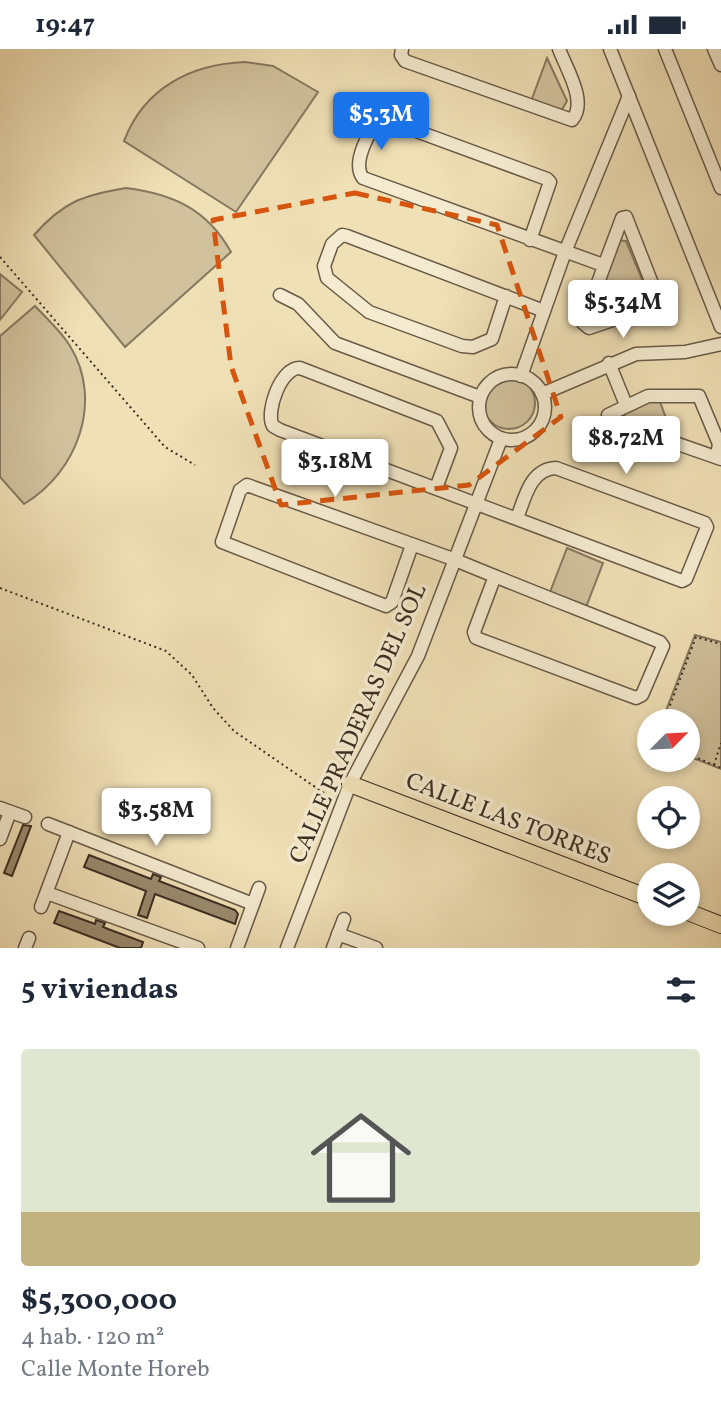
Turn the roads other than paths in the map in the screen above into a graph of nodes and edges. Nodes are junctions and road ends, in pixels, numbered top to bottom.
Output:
1 (402, 49) edge
2 (559, 49) edge
3 (610, 49) edge
4 (665, 49) edge
5 (714, 49) edge
6 (721, 65) edge
7 (629, 96) junction
8 (721, 188) edge
9 (530, 240) junction
10 (565, 252) junction
11 (603, 265) junction
12 (280, 295) dead end
13 (506, 296) junction
14 (544, 311) junction
15 (721, 327) edge
16 (721, 344) edge
17 (609, 363) junction
18 (521, 376) junction
19 (542, 394) junction
20 (480, 397) junction
21 (626, 405) junction
22 (501, 439) junction
23 (719, 457) edge
24 (436, 488) junction
25 (475, 503) junction
26 (517, 518) junction
27 (412, 545) junction
28 (453, 559) junction
29 (495, 576) junction
30 (350, 784) junction
31 (5, 810) edge
32 (25, 817) dead end
33 (48, 824) dead end
34 (69, 832) junction
35 (0, 839) edge
36 (259, 888) dead end
37 (47, 893) junction
38 (637, 893) edge
39 (253, 904) junction
40 (40, 907) dead end
41 (700, 917) edge
42 (344, 919) dead end
43 (721, 925) edge
44 (338, 934) junction
45 (198, 948) edge
46 (237, 948) edge
47 (287, 948) edge
48 (333, 948) edge
49 (376, 948) edge

1 - 2 street
3 - 7 street
4 - 8 street
5 - 6 street
7 - 10 street
7 - 15 street
9 - 9 street
9 - 10 street
10 - 11 street
10 - 14 street
11 - 11 street
12 - 20 street
13 - 13 street
13 - 14 street
14 - 18 street
16 - 17 street
17 - 19 street
17 - 21 street
18 - 19 street
18 - 20 street
19 - 22 street
20 - 22 street
21 - 23 street
21 - 23 street
22 - 25 street, CALLE PRADERAS DEL SOL
24 - 24 street
24 - 25 street
25 - 26 street
25 - 28 street, CALLE PRADERAS DEL SOL
26 - 26 street
27 - 27 street
27 - 28 street
28 - 29 street
28 - 30 street, CALLE PRADERAS DEL SOL
29 - 29 street
30 - 38 main road, CALLE LAS TORRES
30 - 47 street, CALLE PRADERAS DEL SOL
31 - 32 street
31 - 35 street
33 - 34 street
34 - 37 street
34 - 39 street
36 - 39 street
37 - 40 street
37 - 45 street
39 - 46 street
41 - 43 main road
42 - 44 street
44 - 48 street
44 - 49 street

